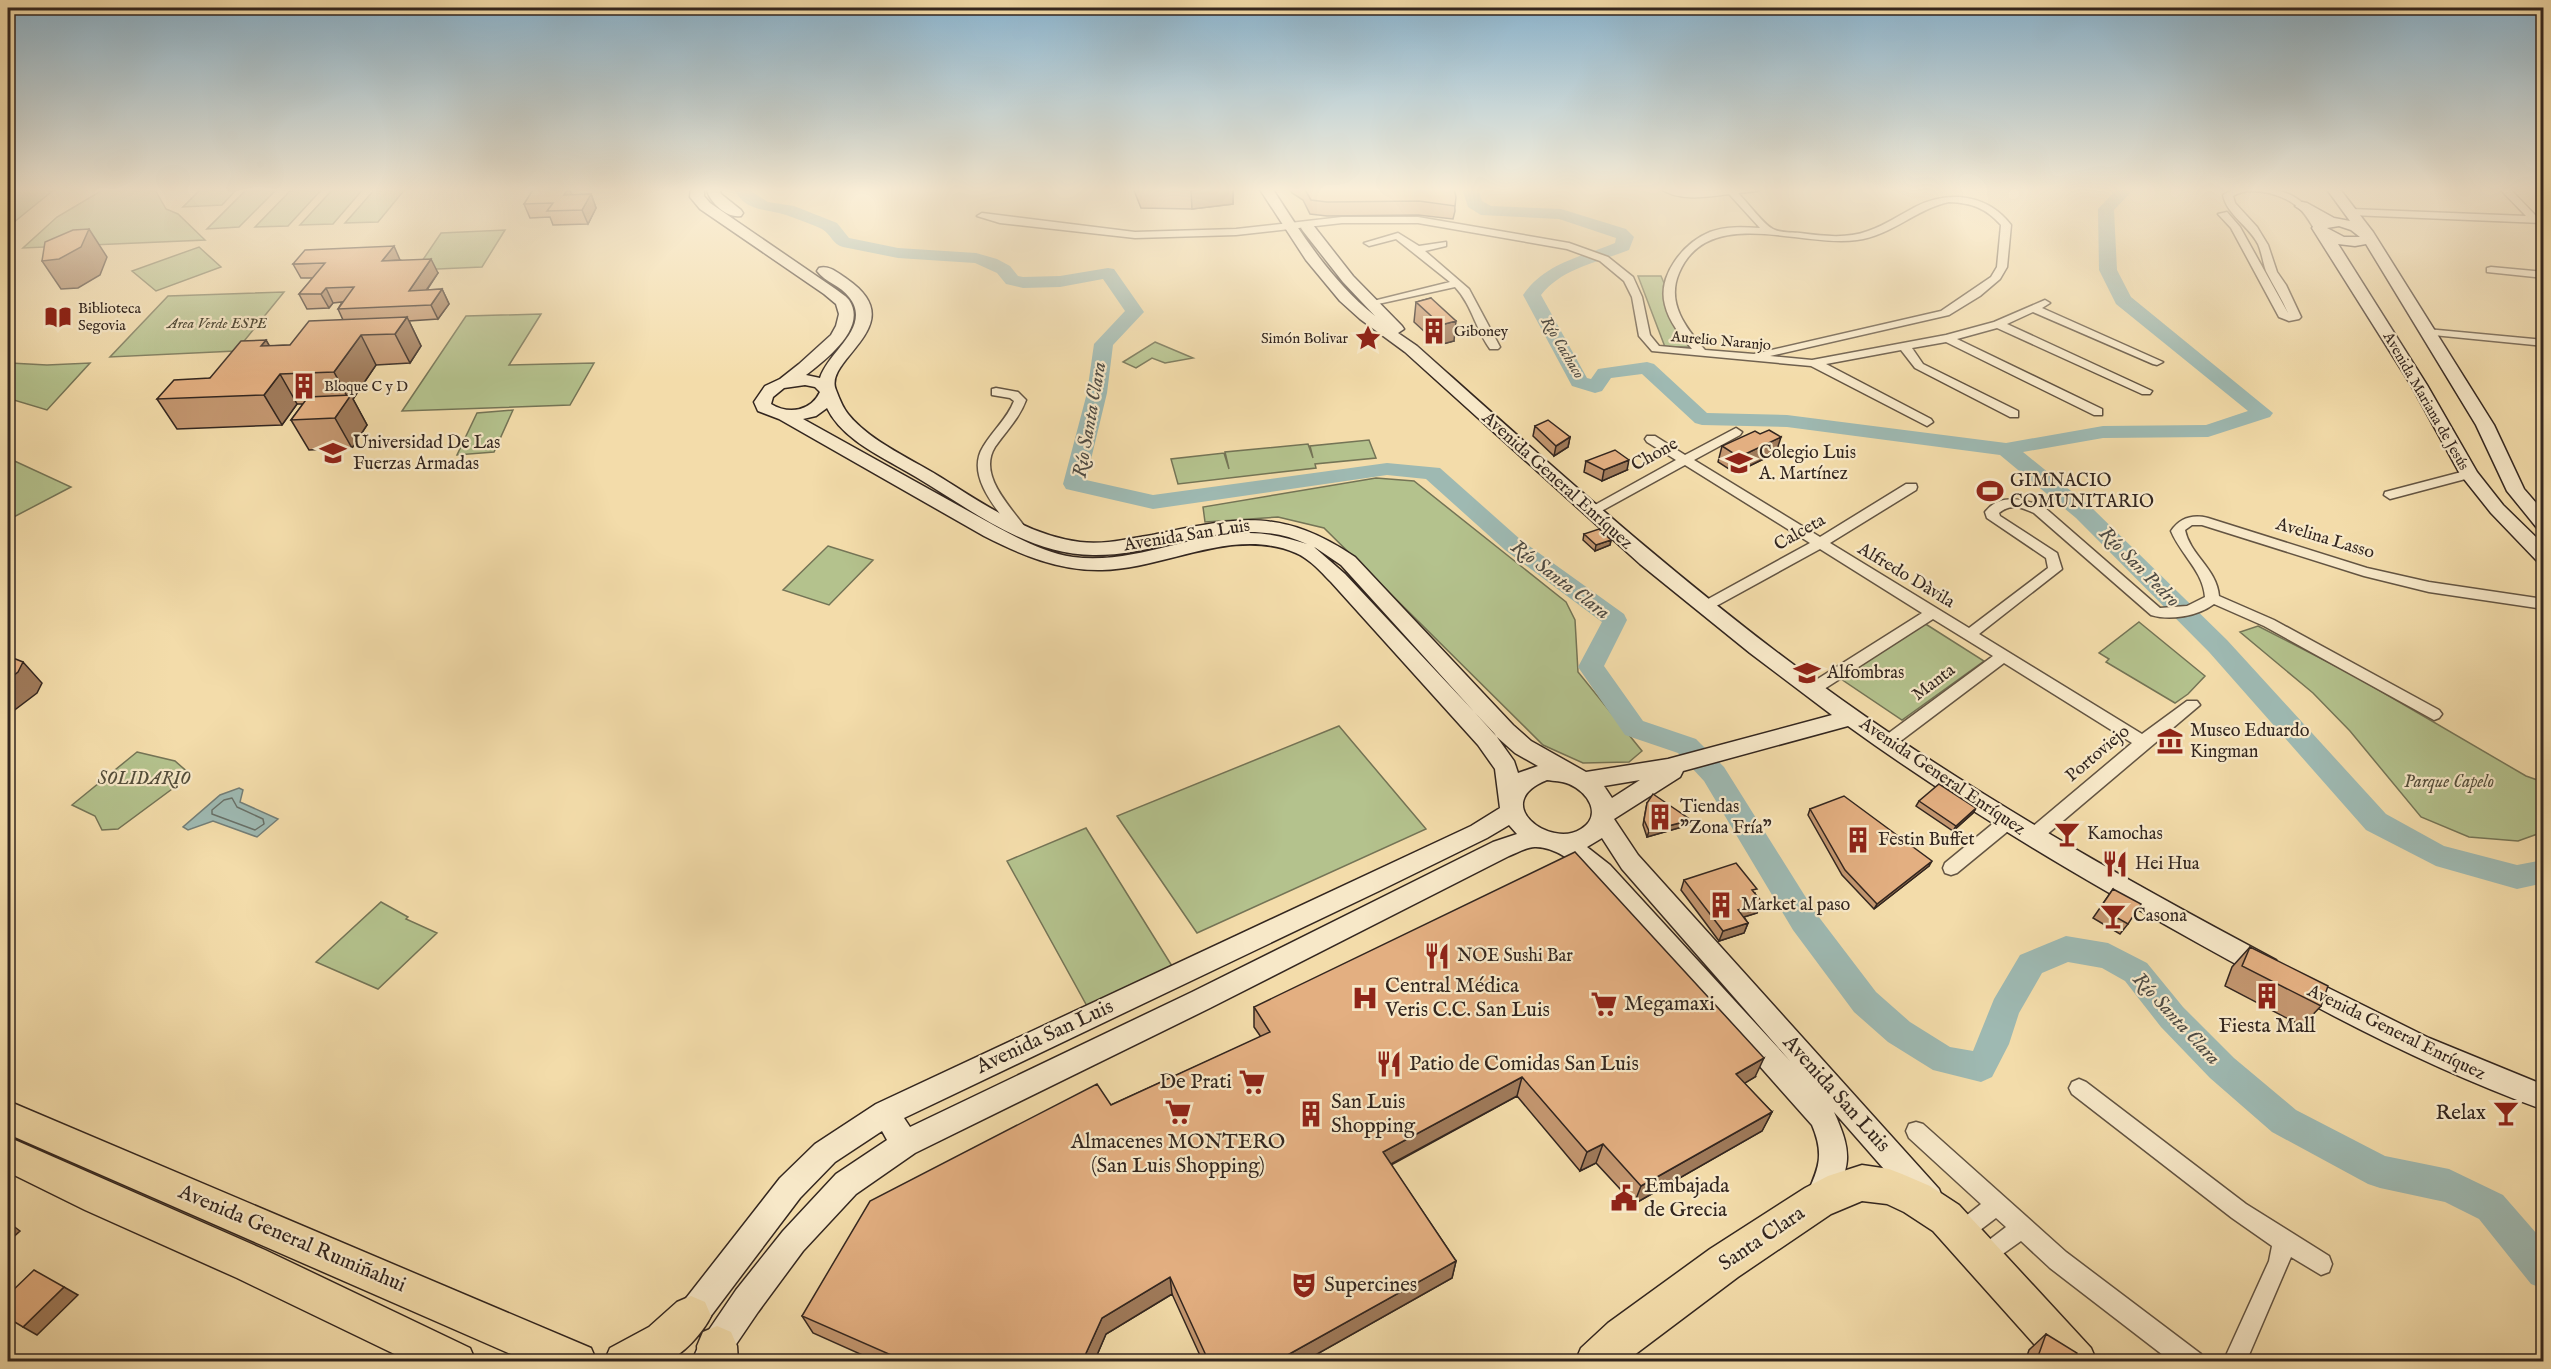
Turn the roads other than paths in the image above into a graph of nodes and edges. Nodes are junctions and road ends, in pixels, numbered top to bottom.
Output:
1 (772, 252) edge
2 (796, 252) edge
3 (1315, 252) edge
4 (1324, 252) edge
5 (1417, 252) edge
6 (1590, 252) edge
7 (1685, 252) edge
8 (2003, 252) edge
9 (2248, 252) edge
10 (2265, 252) edge
11 (2342, 252) edge
12 (2378, 252) edge
13 (2491, 270) dead end
14 (2544, 275) edge
15 (1456, 284) junction
16 (1373, 304) junction
17 (1998, 324) junction
18 (2427, 332) junction
19 (1947, 338) junction
20 (2544, 343) edge
21 (1494, 347) dead end
22 (1905, 347) junction
23 (1411, 349) junction
24 (1702, 354) junction
25 (1747, 358) junction
26 (2157, 362) dead end
27 (1812, 363) junction
28 (785, 383) junction
29 (827, 390) junction
30 (996, 392) dead end
31 (2146, 392) dead end
32 (2098, 412) dead end
33 (2014, 414) dead end
34 (785, 416) junction
35 (1927, 422) dead end
36 (1736, 432) dead end
37 (1651, 439) dead end
38 (1683, 460) junction
39 (2469, 474) junction
40 (1911, 487) dead end
41 (2390, 495) dead end
42 (1591, 511) junction
43 (2544, 524) edge
44 (1020, 530) junction
45 (1819, 543) junction
46 (2544, 557) edge
47 (2212, 598) junction
48 (2544, 604) edge
49 (1704, 607) junction
50 (1932, 613) junction
51 (1969, 635) junction
52 (2003, 656) junction
53 (1428, 663) junction
54 (1813, 688) junction
55 (2193, 705) dead end
56 (2434, 714) dead end
57 (1852, 717) junction
58 (1888, 742) junction
59 (2143, 742) junction
60 (1688, 762) junction
61 (1578, 778) junction
62 (1511, 804) junction
63 (1604, 818) junction
64 (2007, 822) junction
65 (2032, 837) junction
66 (1549, 840) junction
67 (1951, 868) dead end
68 (1371, 884) junction
69 (1387, 906) junction
70 (2079, 1088) dead end
71 (2544, 1098) edge
72 (886, 1113) junction
73 (8, 1117) edge
74 (1916, 1131) dead end
75 (904, 1144) junction
76 (8, 1154) edge
77 (1818, 1201) junction
78 (1996, 1204) junction
79 (2022, 1228) junction
80 (1963, 1236) junction
81 (2284, 1241) junction
82 (2321, 1264) dead end
83 (692, 1316) junction
84 (714, 1356) edge
85 (456, 1362) edge
86 (577, 1362) edge
87 (624, 1362) edge
88 (657, 1362) edge
89 (1595, 1362) edge
90 (2077, 1362) edge
91 (2193, 1362) edge
92 (2234, 1362) edge

1 - 28 street
2 - 29 street
3 - 23 street, Avenida General Enríquez
4 - 16 street, Avenida General Enríquez
5 - 15 street
6 - 24 street, Aurelio Naranjo
7 - 24 street
8 - 25 street
9 - 10 street
11 - 39 street, Avenida Mariana de Jesús
12 - 18 street, Avenida Mariana de Jesús
13 - 14 street
15 - 16 street
15 - 21 street
16 - 23 street, Avenida General Enríquez
17 - 19 street, Aurelio Naranjo
17 - 26 street, Aurelio Naranjo
17 - 31 street
18 - 20 street
18 - 43 street, Avenida Mariana de Jesús
19 - 22 street, Aurelio Naranjo
19 - 32 street
22 - 27 street, Aurelio Naranjo
22 - 33 street
23 - 42 street, Avenida General Enríquez
24 - 25 street, Aurelio Naranjo
25 - 27 street, Aurelio Naranjo
27 - 35 street
28 - 29 street
28 - 34 street
29 - 34 street
29 - 44 street, Avenida San Luis
30 - 44 street
34 - 53 street, Avenida San Luis
36 - 38 street, Chone
37 - 38 street, Alfredo Dàvila
38 - 42 street, Chone
38 - 45 street, Alfredo Dàvila
39 - 41 street
39 - 46 street, Avenida Mariana de Jesús
40 - 45 street, Calceta
42 - 49 street, Avenida General Enríquez
44 - 53 street, Avenida San Luis
45 - 49 street, Calceta
45 - 50 street, Alfredo Dàvila
47 - 48 street, Avelina Lasso
47 - 51 street
47 - 56 street
49 - 54 street, Avenida General Enríquez
50 - 51 street, Alfredo Dàvila
50 - 54 street
51 - 52 street, Alfredo Dàvila
52 - 58 street, Manta
52 - 59 street, Alfredo Dàvila
53 - 61 street, Avenida San Luis
53 - 62 street, Avenida San Luis
54 - 57 street, Avenida General Enríquez
55 - 59 street, Portoviejo
57 - 58 street, Avenida General Enríquez
57 - 60 street
58 - 64 street, Avenida General Enríquez
59 - 65 street, Portoviejo
60 - 61 street
60 - 63 street
61 - 62 street
61 - 63 street
62 - 66 street
62 - 68 street, Avenida San Luis
63 - 66 street
63 - 80 street, Avenida San Luis
64 - 65 street, Avenida General Enríquez
64 - 67 street
65 - 71 street, Avenida General Enríquez
66 - 69 street, Avenida San Luis
66 - 77 street, Avenida San Luis
68 - 69 street
68 - 72 street, Avenida San Luis
69 - 75 street, Avenida San Luis
70 - 81 street
72 - 75 street
72 - 83 street, Avenida San Luis
73 - 86 highway, Avenida General Rumiñahui
74 - 78 street
75 - 84 street, Avenida San Luis
76 - 85 highway, Avenida General Rumiñahui
77 - 80 highway, Santa Clara
77 - 89 highway, Santa Clara
78 - 79 street
78 - 80 street
79 - 80 street
79 - 91 street
80 - 90 highway, Avenida San Luis
81 - 82 street
81 - 92 street
83 - 87 highway
83 - 88 street, Avenida San Luis

